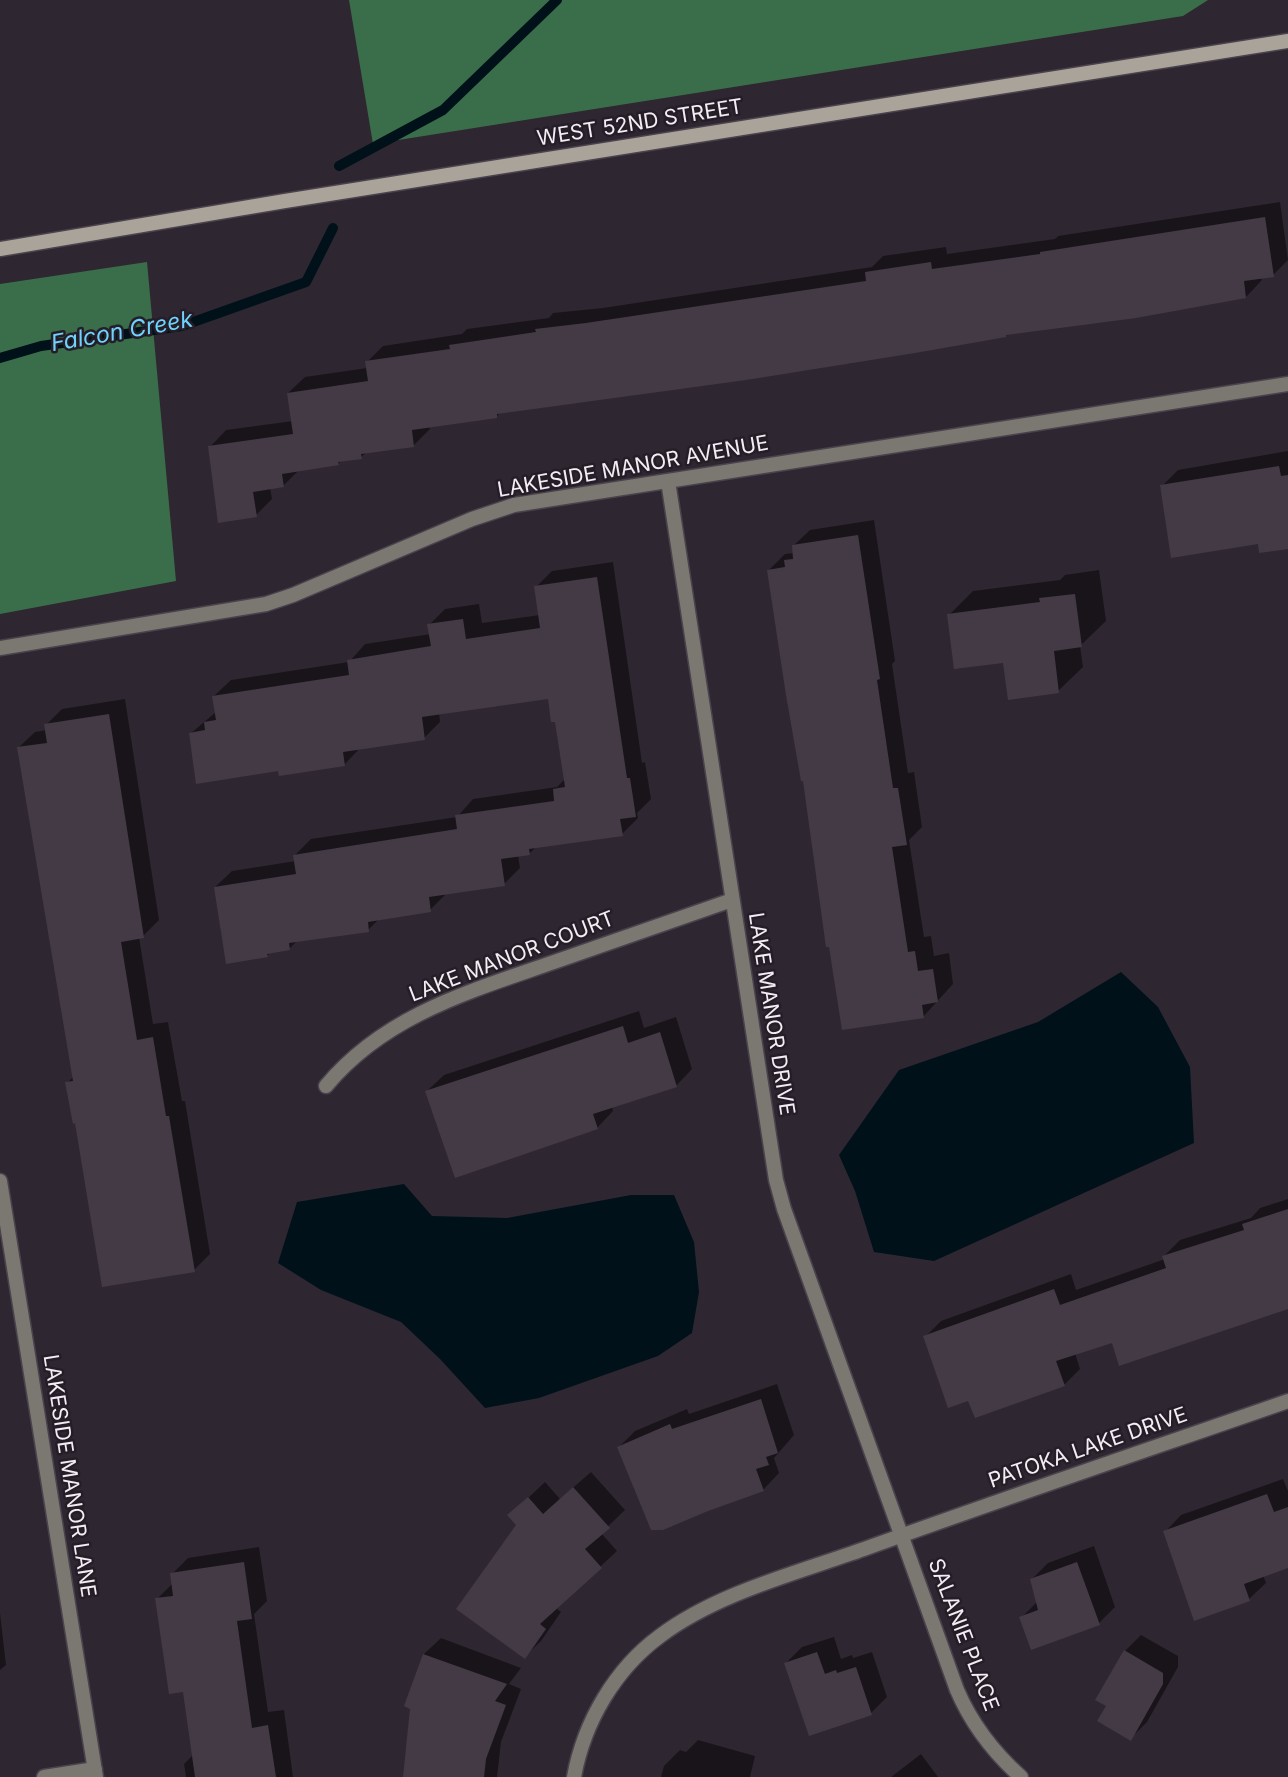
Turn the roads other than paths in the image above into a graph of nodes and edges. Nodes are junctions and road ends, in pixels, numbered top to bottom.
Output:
1 (1288, 41) edge
2 (0, 249) edge
3 (1288, 384) edge
4 (668, 481) junction
5 (0, 648) edge
6 (732, 900) junction
7 (326, 1086) dead end
8 (0, 1181) edge
9 (1288, 1401) edge
10 (902, 1535) junction
11 (95, 1773) edge
12 (44, 1777) edge
13 (574, 1777) edge
14 (1021, 1777) edge

1 - 2 street, WEST 52ND STREET
3 - 4 street, LAKESIDE MANOR AVENUE
4 - 5 street, LAKESIDE MANOR AVENUE
4 - 6 street, LAKE MANOR DRIVE
6 - 7 street, LAKE MANOR COURT
6 - 10 street, LAKE MANOR DRIVE
8 - 11 street, LAKESIDE MANOR LANE
9 - 10 street, PATOKA LAKE DRIVE
10 - 13 street, PATOKA LAKE DRIVE
10 - 14 street, SALANIE PLACE
11 - 12 street

